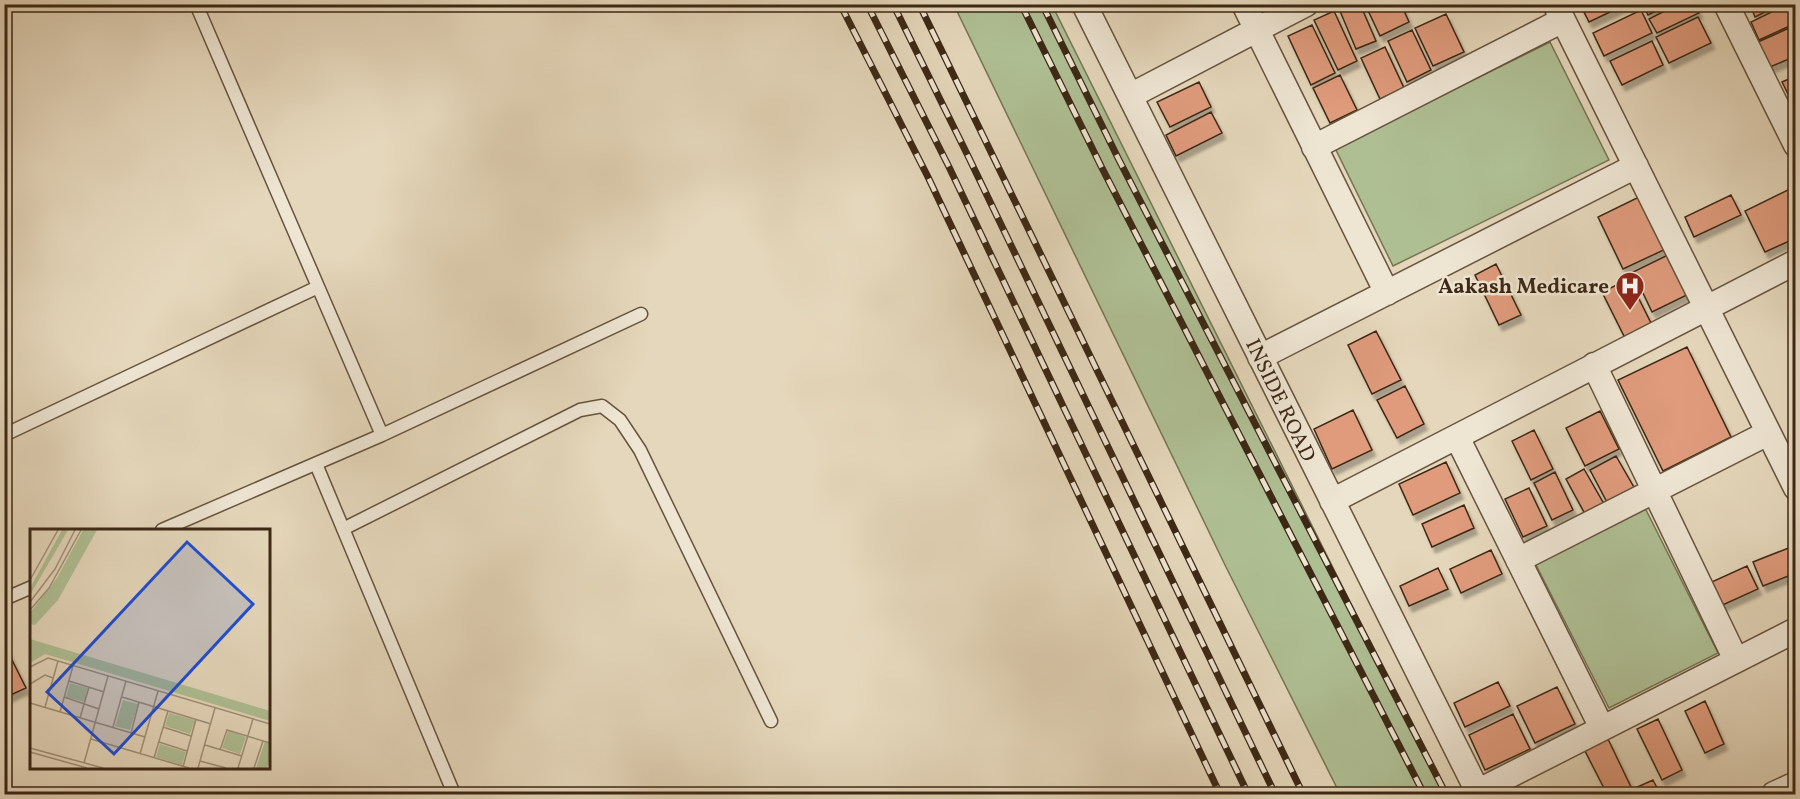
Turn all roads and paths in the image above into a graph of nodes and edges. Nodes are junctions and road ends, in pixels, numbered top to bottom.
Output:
1 (196, 4) edge
2 (1084, 4) edge
3 (1244, 4) edge
4 (1306, 4) edge
5 (1726, 4) edge
6 (1559, 12) edge
7 (1257, 30) junction
8 (1130, 96) junction
9 (1796, 145) edge
10 (1314, 147) junction
11 (1636, 166) junction
12 (1796, 262) edge
13 (318, 287) junction
14 (1387, 293) junction
15 (1706, 308) junction
16 (641, 314) dead end
17 (1260, 357) junction
18 (1594, 365) junction
19 (1768, 433) junction
20 (4, 435) edge
21 (382, 435) junction
22 (1457, 437) junction
23 (316, 464) junction
24 (1796, 488) edge
25 (1655, 491) junction
26 (1332, 501) junction
27 (167, 529) edge
28 (343, 529) junction
29 (1518, 560) junction
30 (30, 588) edge
31 (4, 599) edge
32 (1796, 630) edge
33 (1736, 660) junction
34 (771, 721) dead end
35 (1602, 728) junction
36 (1796, 784) edge
37 (1478, 793) edge
38 (454, 795) edge
39 (1774, 795) edge

1 - 13 lane
2 - 8 street, INSIDE ROAD
3 - 7 street
4 - 7 street
5 - 9 street
6 - 10 street
6 - 11 street
7 - 8 street
7 - 10 street
8 - 17 street, INSIDE ROAD
10 - 14 street
11 - 14 street
11 - 15 street
12 - 15 street
13 - 20 lane
13 - 21 lane
14 - 17 street
15 - 18 street
15 - 19 street
16 - 21 lane
17 - 26 street, INSIDE ROAD
18 - 22 street
18 - 25 street
19 - 24 street
19 - 25 street
21 - 23 lane
22 - 26 street
22 - 29 street
23 - 27 lane
23 - 28 lane
25 - 29 street
25 - 33 street
26 - 37 street, INSIDE ROAD
28 - 34 lane
28 - 38 lane
29 - 35 street
30 - 31 lane
32 - 33 street
33 - 35 street
35 - 37 street
36 - 39 street

